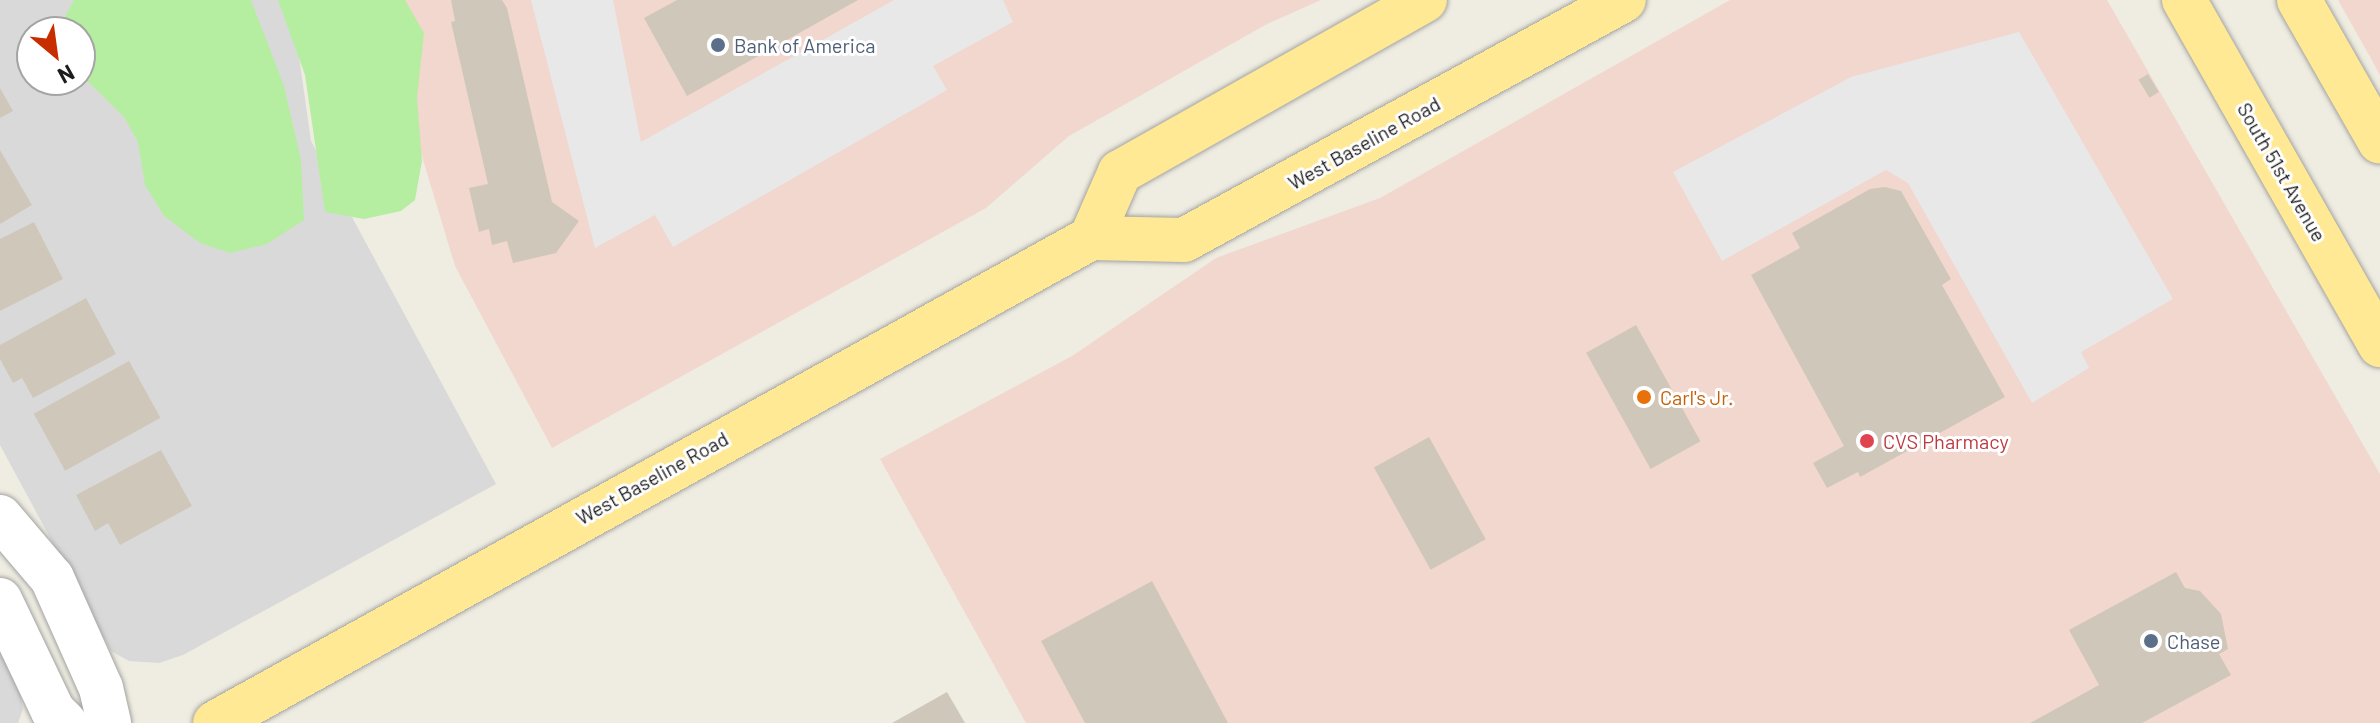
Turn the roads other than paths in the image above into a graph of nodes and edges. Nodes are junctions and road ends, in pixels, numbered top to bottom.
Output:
1 (1425, 0) edge
2 (1624, 0) edge
3 (2184, 0) edge
4 (2299, 0) edge
5 (2380, 142) edge
6 (1091, 238) junction
7 (2380, 345) edge
8 (0, 517) edge
9 (0, 600) edge
10 (65, 723) edge
11 (109, 723) edge
12 (215, 723) edge

1 - 6 main road
2 - 6 main road, West Baseline Road
3 - 7 main road, South 51st Avenue
4 - 5 main road
6 - 12 main road, West Baseline Road
8 - 11 street
9 - 10 street

